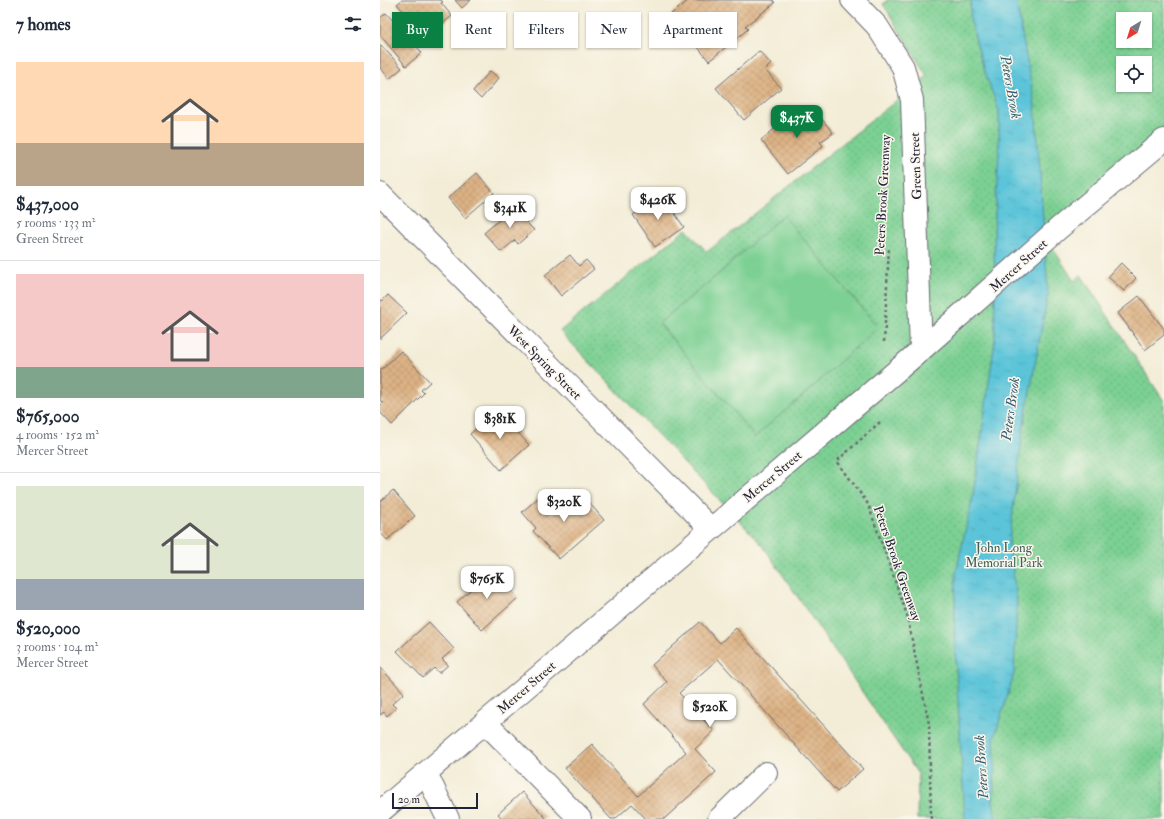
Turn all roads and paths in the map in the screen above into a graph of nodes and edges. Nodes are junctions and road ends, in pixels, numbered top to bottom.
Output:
1 (852, 0) edge
2 (1164, 140) edge
3 (380, 194) edge
4 (890, 241) dead end
5 (884, 342) dead end
6 (921, 350) junction
7 (883, 419) dead end
8 (710, 529) junction
9 (485, 722) junction
10 (426, 773) junction
11 (766, 773) dead end
12 (380, 813) edge
13 (387, 819) edge
14 (448, 819) edge
15 (580, 819) edge
16 (719, 819) edge
17 (931, 819) edge

1 - 6 street, Green Street
2 - 6 street, Mercer Street
3 - 8 street, West Spring Street
4 - 5 path, Peters Brook Greenway
6 - 8 street, Mercer Street
7 - 17 path, Peters Brook Greenway
8 - 9 street, Mercer Street
9 - 10 street, Mercer Street
9 - 15 street
10 - 12 street, Mercer Street
10 - 14 street
11 - 16 street
12 - 13 street

